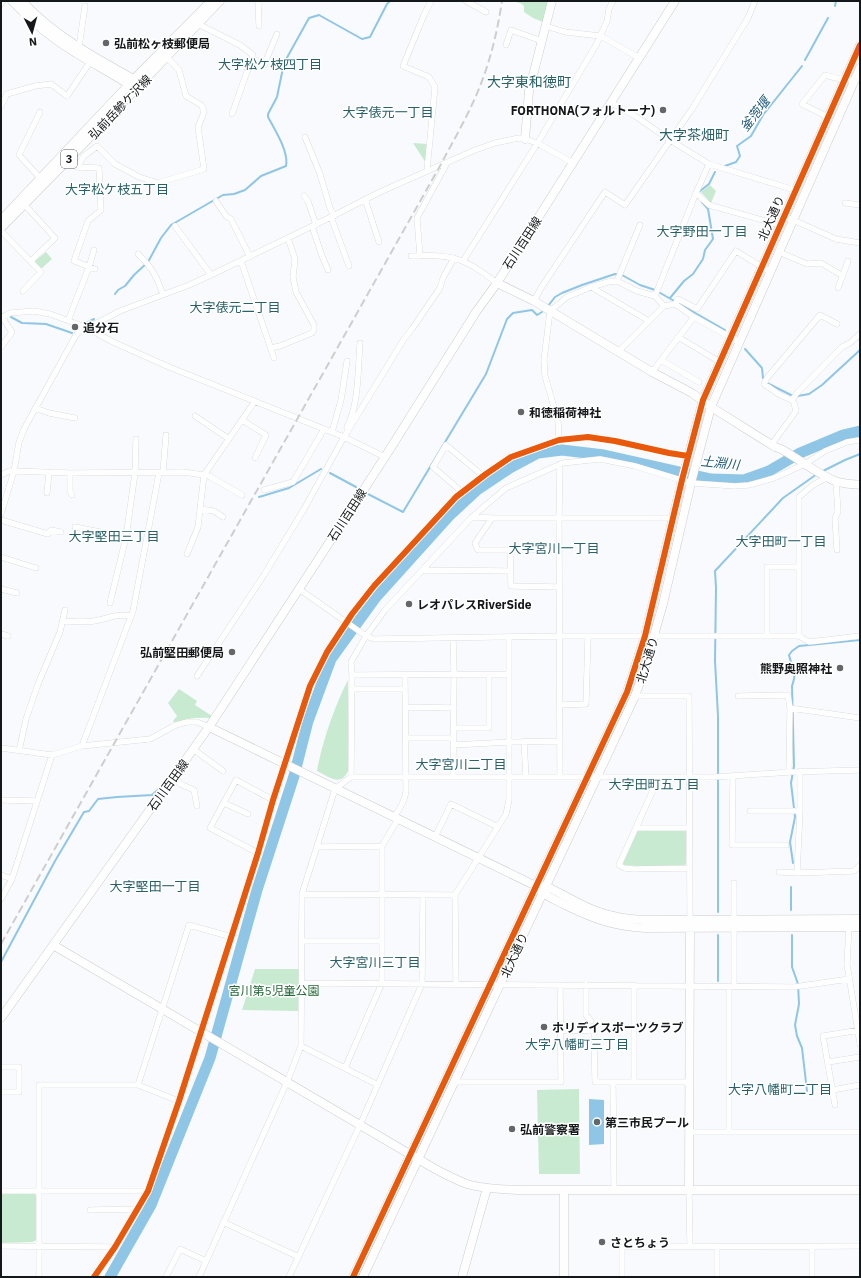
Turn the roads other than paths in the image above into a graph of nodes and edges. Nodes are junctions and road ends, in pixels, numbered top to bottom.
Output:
1 (3, 1) edge
2 (12, 1) edge
3 (22, 1) edge
4 (211, 1) edge
5 (220, 1) edge
6 (258, 1) edge
7 (431, 1) edge
8 (466, 1) edge
9 (552, 1) edge
10 (613, 1) edge
11 (675, 1) edge
12 (755, 1) edge
13 (1, 4) edge
14 (85, 6) dead end
15 (486, 12) dead end
16 (198, 24) junction
17 (259, 26) dead end
18 (546, 26) junction
19 (277, 34) dead end
20 (601, 36) junction
21 (542, 41) junction
22 (506, 45) dead end
23 (860, 45) edge
24 (78, 47) junction
25 (164, 54) junction
26 (252, 58) junction
27 (640, 58) junction
28 (90, 62) junction
29 (860, 68) edge
30 (844, 79) junction
31 (857, 79) edge
32 (135, 84) junction
33 (612, 103) junction
34 (1, 106) edge
35 (40, 112) dead end
36 (232, 114) dead end
37 (828, 117) junction
38 (305, 137) dead end
39 (525, 139) junction
40 (670, 140) junction
41 (537, 143) junction
42 (67, 156) junction
43 (447, 163) junction
44 (573, 163) junction
45 (709, 164) junction
46 (77, 167) junction
47 (427, 170) junction
48 (43, 181) junction
49 (795, 190) junction
50 (696, 193) junction
51 (304, 196) dead end
52 (365, 199) junction
53 (216, 201) dead end
54 (845, 203) dead end
55 (24, 204) junction
56 (860, 205) edge
57 (2, 216) edge
58 (784, 216) junction
59 (332, 217) junction
60 (793, 220) junction
61 (640, 225) dead end
62 (780, 225) junction
63 (175, 226) dead end
64 (314, 226) junction
65 (1, 230) edge
66 (288, 238) junction
67 (379, 242) dead end
68 (860, 243) edge
69 (94, 250) dead end
70 (779, 252) junction
71 (138, 254) dead end
72 (412, 256) dead end
73 (420, 256) junction
74 (250, 257) junction
75 (454, 258) junction
76 (31, 261) junction
77 (241, 261) junction
78 (463, 261) junction
79 (848, 261) dead end
80 (348, 266) dead end
81 (761, 267) junction
82 (92, 268) junction
83 (328, 270) dead end
84 (770, 272) junction
85 (211, 275) junction
86 (843, 276) junction
87 (617, 281) junction
88 (497, 283) junction
89 (591, 287) junction
90 (838, 288) dead end
91 (23, 291) dead end
92 (656, 293) junction
93 (163, 295) junction
94 (534, 301) junction
95 (676, 302) junction
96 (664, 306) junction
97 (550, 311) junction
98 (694, 317) junction
99 (1, 318) edge
100 (68, 321) junction
101 (649, 321) junction
102 (837, 324) dead end
103 (85, 327) junction
104 (860, 334) edge
105 (678, 337) junction
106 (731, 338) junction
107 (360, 342) dead end
108 (739, 342) junction
109 (1, 347) edge
110 (270, 348) junction
111 (618, 352) junction
112 (274, 358) dead end
113 (715, 358) dead end
114 (661, 360) junction
115 (347, 361) dead end
116 (652, 372) junction
117 (699, 382) dead end
118 (794, 397) junction
119 (703, 400) junction
120 (255, 401) junction
121 (710, 407) junction
122 (36, 408) junction
123 (195, 416) dead end
124 (75, 418) dead end
125 (242, 420) junction
126 (324, 429) junction
127 (332, 432) junction
128 (166, 435) dead end
129 (343, 436) junction
130 (136, 439) dead end
131 (229, 439) junction
132 (559, 440) junction
133 (860, 440) edge
134 (772, 444) junction
135 (385, 457) junction
136 (688, 457) junction
137 (255, 458) dead end
138 (804, 463) junction
139 (560, 464) junction
140 (14, 471) junction
141 (49, 472) junction
142 (135, 472) junction
143 (70, 473) junction
144 (161, 473) junction
145 (1, 475) edge
146 (204, 475) junction
147 (825, 475) junction
148 (483, 476) junction
149 (682, 479) junction
150 (836, 481) junction
151 (691, 482) junction
152 (860, 485) edge
153 (264, 490) dead end
154 (462, 492) junction
155 (47, 493) dead end
156 (72, 495) dead end
157 (242, 495) dead end
158 (2, 506) edge
159 (200, 509) junction
160 (1, 514) edge
161 (223, 516) dead end
162 (472, 517) junction
163 (492, 518) junction
164 (559, 518) junction
165 (672, 518) junction
166 (1, 520) edge
167 (75, 527) dead end
168 (61, 532) dead end
169 (126, 537) junction
170 (510, 550) junction
171 (559, 550) junction
172 (837, 550) dead end
173 (187, 554) dead end
174 (1, 557) edge
175 (798, 567) junction
176 (36, 568) dead end
177 (423, 570) junction
178 (511, 571) junction
179 (559, 587) junction
180 (1, 589) edge
181 (299, 589) junction
182 (17, 593) dead end
183 (110, 603) dead end
184 (65, 610) dead end
185 (131, 616) junction
186 (63, 620) junction
187 (348, 623) junction
188 (1, 634) edge
189 (365, 635) junction
190 (8, 636) dead end
191 (559, 636) junction
192 (588, 636) junction
193 (645, 636) junction
194 (654, 636) junction
195 (767, 636) junction
196 (799, 636) junction
197 (860, 636) edge
198 (453, 637) junction
199 (509, 637) junction
200 (454, 674) junction
201 (489, 674) junction
202 (509, 674) junction
203 (352, 675) junction
204 (405, 675) junction
205 (197, 676) dead end
206 (406, 688) junction
207 (352, 689) junction
208 (635, 696) junction
209 (738, 696) dead end
210 (560, 705) junction
211 (406, 707) junction
212 (454, 708) junction
213 (792, 708) junction
214 (860, 718) edge
215 (209, 727) junction
216 (454, 728) junction
217 (406, 738) junction
218 (454, 738) junction
219 (560, 741) junction
220 (510, 742) junction
221 (524, 742) junction
222 (453, 745) junction
223 (82, 746) junction
224 (1, 748) edge
225 (193, 749) junction
226 (19, 751) junction
227 (52, 755) junction
228 (286, 764) junction
229 (860, 770) edge
230 (223, 771) dead end
231 (794, 771) junction
232 (174, 776) junction
233 (406, 776) junction
234 (510, 776) junction
235 (733, 776) junction
236 (351, 777) junction
237 (453, 777) junction
238 (526, 777) junction
239 (597, 777) junction
240 (659, 777) junction
241 (689, 777) junction
242 (560, 778) junction
243 (587, 778) junction
244 (336, 789) junction
245 (1, 800) edge
246 (273, 800) junction
247 (37, 801) junction
248 (224, 803) junction
249 (197, 806) dead end
250 (750, 811) dead end
251 (800, 811) junction
252 (248, 814) dead end
253 (396, 818) junction
254 (498, 827) junction
255 (636, 828) junction
256 (689, 828) junction
257 (435, 837) junction
258 (786, 845) dead end
259 (382, 846) junction
260 (317, 847) junction
261 (258, 853) junction
262 (478, 858) junction
263 (860, 865) edge
264 (689, 868) junction
265 (779, 872) dead end
266 (797, 873) junction
267 (1, 875) edge
268 (12, 879) junction
269 (734, 883) dead end
270 (536, 886) junction
271 (544, 889) junction
272 (302, 894) junction
273 (381, 895) junction
274 (423, 895) junction
275 (455, 895) junction
276 (1, 899) edge
277 (690, 919) junction
278 (860, 919) edge
279 (734, 924) junction
280 (849, 927) junction
281 (690, 928) junction
282 (860, 928) edge
283 (232, 937) junction
284 (302, 941) junction
285 (381, 941) junction
286 (53, 944) junction
287 (849, 979) junction
288 (302, 983) junction
289 (382, 983) junction
290 (422, 984) junction
291 (456, 984) junction
292 (491, 984) junction
293 (501, 984) junction
294 (560, 985) junction
295 (586, 985) junction
296 (690, 985) junction
297 (634, 986) junction
298 (732, 986) junction
299 (163, 1009) junction
300 (1, 1018) edge
301 (591, 1021) dead end
302 (560, 1030) junction
303 (859, 1030) edge
304 (202, 1032) junction
305 (860, 1044) edge
306 (301, 1046) junction
307 (860, 1057) edge
308 (828, 1062) junction
309 (1, 1067) edge
310 (345, 1068) junction
311 (287, 1082) junction
312 (455, 1082) junction
313 (613, 1082) junction
314 (634, 1082) junction
315 (690, 1082) junction
316 (138, 1085) junction
317 (378, 1085) junction
318 (860, 1085) edge
319 (832, 1090) junction
320 (1, 1092) edge
321 (179, 1101) junction
322 (835, 1105) dead end
323 (360, 1125) junction
324 (689, 1132) junction
325 (729, 1132) junction
326 (860, 1132) edge
327 (411, 1154) junction
328 (419, 1159) junction
329 (487, 1188) junction
330 (148, 1190) junction
331 (564, 1190) junction
332 (614, 1190) junction
333 (689, 1190) junction
334 (860, 1190) edge
335 (1, 1191) edge
336 (38, 1191) junction
337 (138, 1209) junction
338 (90, 1210) dead end
339 (223, 1222) junction
340 (1, 1246) edge
341 (38, 1246) junction
342 (812, 1246) junction
343 (860, 1246) edge
344 (116, 1247) junction
345 (690, 1248) junction
346 (717, 1248) junction
347 (299, 1257) junction
348 (206, 1261) junction
349 (38, 1277) edge
350 (94, 1277) edge
351 (166, 1277) edge
352 (198, 1277) edge
353 (289, 1277) edge
354 (353, 1277) edge
355 (363, 1277) edge
356 (462, 1277) edge
357 (564, 1277) edge
358 (622, 1277) edge
359 (717, 1277) edge
360 (812, 1277) edge

1 - 13 street
2 - 28 street
3 - 24 street
4 - 25 street, 3
5 - 16 street, 3
6 - 17 street
7 - 47 street
8 - 15 street
9 - 18 street
10 - 20 street
11 - 27 street, 石川百田線
12 - 40 street
14 - 24 street
16 - 25 street, 3
16 - 26 street
18 - 20 street
18 - 21 street
19 - 26 street
20 - 27 street
20 - 41 street
21 - 22 street
21 - 39 street
23 - 30 street, 北大通り
24 - 32 street
25 - 32 street, 3
25 - 46 street
26 - 36 street
27 - 33 street, 石川百田線
28 - 32 street
28 - 34 street
29 - 31 street, 北大通り
30 - 31 street
30 - 37 street, 北大通り
30 - 37 street
31 - 60 street, 北大通り
32 - 42 street, 弘前岳鰺ケ沢線 / 3
33 - 40 street
33 - 44 street, 石川百田線
35 - 48 street
37 - 49 street, 北大通り
38 - 59 street
39 - 41 street
39 - 43 street
40 - 45 street
40 - 94 street
41 - 44 street
41 - 78 street
42 - 46 street
42 - 48 street, 弘前岳鰺ケ沢線 / 3
43 - 47 street
43 - 73 street
44 - 88 street, 石川百田線
45 - 49 street
45 - 50 street
46 - 82 street
47 - 52 street
48 - 55 street, 弘前岳鰺ケ沢線 / 3
48 - 57 street, 3
49 - 58 street, 北大通り
50 - 62 street
50 - 92 street
51 - 64 street
52 - 59 street
52 - 67 street
53 - 74 street
54 - 56 street
55 - 65 street, 弘前岳鰺ケ沢線 / 3
55 - 76 street
58 - 60 street
58 - 62 street, 北大通り
59 - 64 street
59 - 80 street
60 - 68 street
60 - 70 street, 北大通り
61 - 87 street
62 - 81 street, 北大通り
63 - 85 street
64 - 66 street
64 - 83 street
65 - 76 street
66 - 74 street
66 - 110 street
69 - 82 street
70 - 84 street, 北大通り
70 - 86 street
71 - 93 street
72 - 73 street
73 - 75 street
74 - 77 street
75 - 78 street
75 - 129 street
76 - 91 street
77 - 85 street
77 - 110 street
78 - 88 street
79 - 86 street
81 - 84 street
81 - 95 street
81 - 106 street, 北大通り
82 - 100 street
84 - 108 street, 北大通り
85 - 93 street
86 - 90 street
87 - 89 street
87 - 92 street
88 - 94 street
88 - 135 street, 石川百田線
89 - 97 street
89 - 101 street
92 - 96 street
93 - 103 street
94 - 97 street
95 - 96 street
95 - 98 street
96 - 101 street
97 - 111 street
97 - 132 street
98 - 105 street
98 - 106 street
99 - 100 street
99 - 109 street
100 - 103 street
101 - 111 street
102 - 118 street
103 - 120 street
103 - 122 street
104 - 118 street
105 - 113 street
105 - 114 street
106 - 108 street
106 - 119 street, 北大通り
107 - 129 street
108 - 121 street, 北大通り
110 - 112 street
111 - 116 street
114 - 116 street
114 - 117 street
115 - 127 street
116 - 119 street
118 - 134 street
119 - 121 street
119 - 136 street, 北大通り
120 - 125 street
120 - 126 street
121 - 134 street
121 - 151 street, 北大通り
122 - 124 street
122 - 140 street
123 - 131 street
125 - 131 street
125 - 137 street
126 - 127 street
126 - 153 street
127 - 129 street
128 - 144 street
129 - 135 street
129 - 205 street
130 - 142 street
131 - 146 street
132 - 136 street
132 - 148 street
133 - 138 street
134 - 138 street
135 - 181 street, 石川百田線
136 - 149 street, 北大通り
138 - 147 street
138 - 151 street
139 - 149 street
139 - 162 street
139 - 164 street
140 - 141 street
140 - 145 street
140 - 158 street
141 - 143 street
141 - 155 street
142 - 143 street
142 - 144 street
142 - 169 street
143 - 156 street
144 - 146 street
144 - 185 street
146 - 157 street
146 - 159 street
147 - 150 street
147 - 175 street
148 - 154 street
148 - 154 street
149 - 151 street
149 - 165 street, 北大通り
150 - 152 street
150 - 172 street
151 - 194 street, 北大通り
154 - 187 street
158 - 160 street
159 - 161 street
159 - 173 street
162 - 163 street
162 - 177 street
163 - 164 street
163 - 170 street
164 - 165 street
164 - 171 street
165 - 193 street, 北大通り
166 - 168 street
167 - 169 street
169 - 183 street
170 - 171 street
170 - 178 street
171 - 179 street
174 - 176 street
175 - 195 street
175 - 196 street
177 - 178 street
177 - 189 street
178 - 179 street
179 - 191 street
180 - 182 street
181 - 187 street
181 - 215 street, 石川百田線
184 - 186 street
185 - 186 street
185 - 223 street
186 - 226 street
187 - 189 street
187 - 228 street
188 - 190 street
189 - 198 street
189 - 203 street
191 - 192 street
191 - 199 street
191 - 210 street
192 - 193 street
192 - 210 street
193 - 194 street
193 - 243 street, 北大通り
194 - 195 street
194 - 208 street, 北大通り
195 - 196 street
196 - 197 street
198 - 199 street
198 - 200 street
199 - 202 street
200 - 201 street
200 - 204 street
200 - 212 street
201 - 202 street
201 - 216 street
202 - 220 street
203 - 204 street
203 - 207 street
204 - 206 street
206 - 207 street
206 - 211 street
207 - 236 street
208 - 239 street, 北大通り
208 - 241 street
209 - 213 street
210 - 219 street
211 - 212 street
211 - 217 street
212 - 216 street
213 - 214 street
213 - 231 street
215 - 223 street
215 - 225 street, 石川百田線
215 - 228 street
216 - 218 street
217 - 218 street
217 - 233 street
218 - 222 street
219 - 221 street
219 - 242 street
220 - 221 street
220 - 222 street
220 - 234 street
221 - 238 street
222 - 237 street
223 - 227 street
224 - 226 street
225 - 230 street
225 - 232 street, 石川百田線
226 - 227 street
227 - 247 street
228 - 244 street
228 - 246 street
229 - 231 street
231 - 235 street
231 - 251 street
232 - 249 street
232 - 286 street, 石川百田線
233 - 236 street
233 - 237 street
233 - 253 street
234 - 237 street
234 - 238 street
234 - 254 street
235 - 241 street
235 - 258 street
236 - 244 street
238 - 242 street
239 - 240 street
239 - 243 street
239 - 271 street, 北大通り
240 - 241 street
240 - 255 street
241 - 256 street
242 - 243 street
243 - 270 street, 北大通り
244 - 253 street
244 - 260 street
245 - 247 street
246 - 248 street
246 - 261 street
247 - 268 street
248 - 252 street
248 - 261 street
250 - 251 street
251 - 266 street
253 - 257 street
253 - 259 street
254 - 257 street
254 - 262 street
255 - 256 street
255 - 264 street
256 - 264 street
257 - 262 street
259 - 260 street
259 - 273 street
260 - 272 street
261 - 283 street
262 - 270 street
262 - 275 street
263 - 266 street
264 - 277 street
265 - 266 street
267 - 268 street
268 - 276 street
269 - 279 street
270 - 271 street
270 - 292 street, 北大通り
271 - 277 street
271 - 281 street
271 - 293 street, 北大通り
272 - 273 street
272 - 284 street
273 - 274 street
273 - 285 street
274 - 275 street
274 - 290 street
275 - 291 street
277 - 279 street
277 - 281 street
278 - 279 street
279 - 280 street
279 - 281 street
279 - 298 street
280 - 282 street
280 - 287 street
281 - 296 street
283 - 299 street
283 - 304 street
284 - 285 street
284 - 288 street
285 - 289 street
286 - 299 street
286 - 300 street, 石川百田線
287 - 298 street
287 - 303 street
288 - 289 street
288 - 306 street
289 - 290 street
289 - 310 street
290 - 291 street
290 - 317 street
291 - 292 street
292 - 293 street
292 - 327 street, 北大通り
293 - 294 street
293 - 312 street, 北大通り
294 - 295 street
294 - 302 street
295 - 297 street
295 - 301 street
296 - 297 street
296 - 298 street
296 - 315 street
297 - 314 street
298 - 325 street
299 - 304 street
299 - 316 street
302 - 312 street
302 - 313 street
303 - 305 street
303 - 308 street
304 - 311 street
304 - 321 street
306 - 310 street
306 - 311 street
307 - 308 street
308 - 319 street
309 - 320 street
310 - 317 street
311 - 323 street
311 - 339 street
312 - 328 street, 北大通り
313 - 314 street
313 - 332 street
314 - 315 street
315 - 324 street
316 - 321 street
316 - 336 street
317 - 323 street
318 - 319 street
319 - 322 street
321 - 330 street
323 - 327 street
323 - 347 street
324 - 325 street
324 - 333 street
325 - 326 street
327 - 328 street
327 - 354 street, 北大通り
328 - 329 street
328 - 355 street, 北大通り
329 - 331 street
329 - 356 street
330 - 336 street
330 - 337 street
331 - 332 street
331 - 357 street
332 - 333 street
333 - 334 street
333 - 345 street
335 - 336 street
336 - 341 street
337 - 338 street
337 - 344 street
339 - 347 street
339 - 348 street
340 - 341 street
341 - 344 street
341 - 349 street
342 - 343 street
342 - 346 street
342 - 360 street
344 - 350 street
345 - 346 street
345 - 358 street
346 - 359 street
347 - 353 street
348 - 351 street
348 - 352 street

